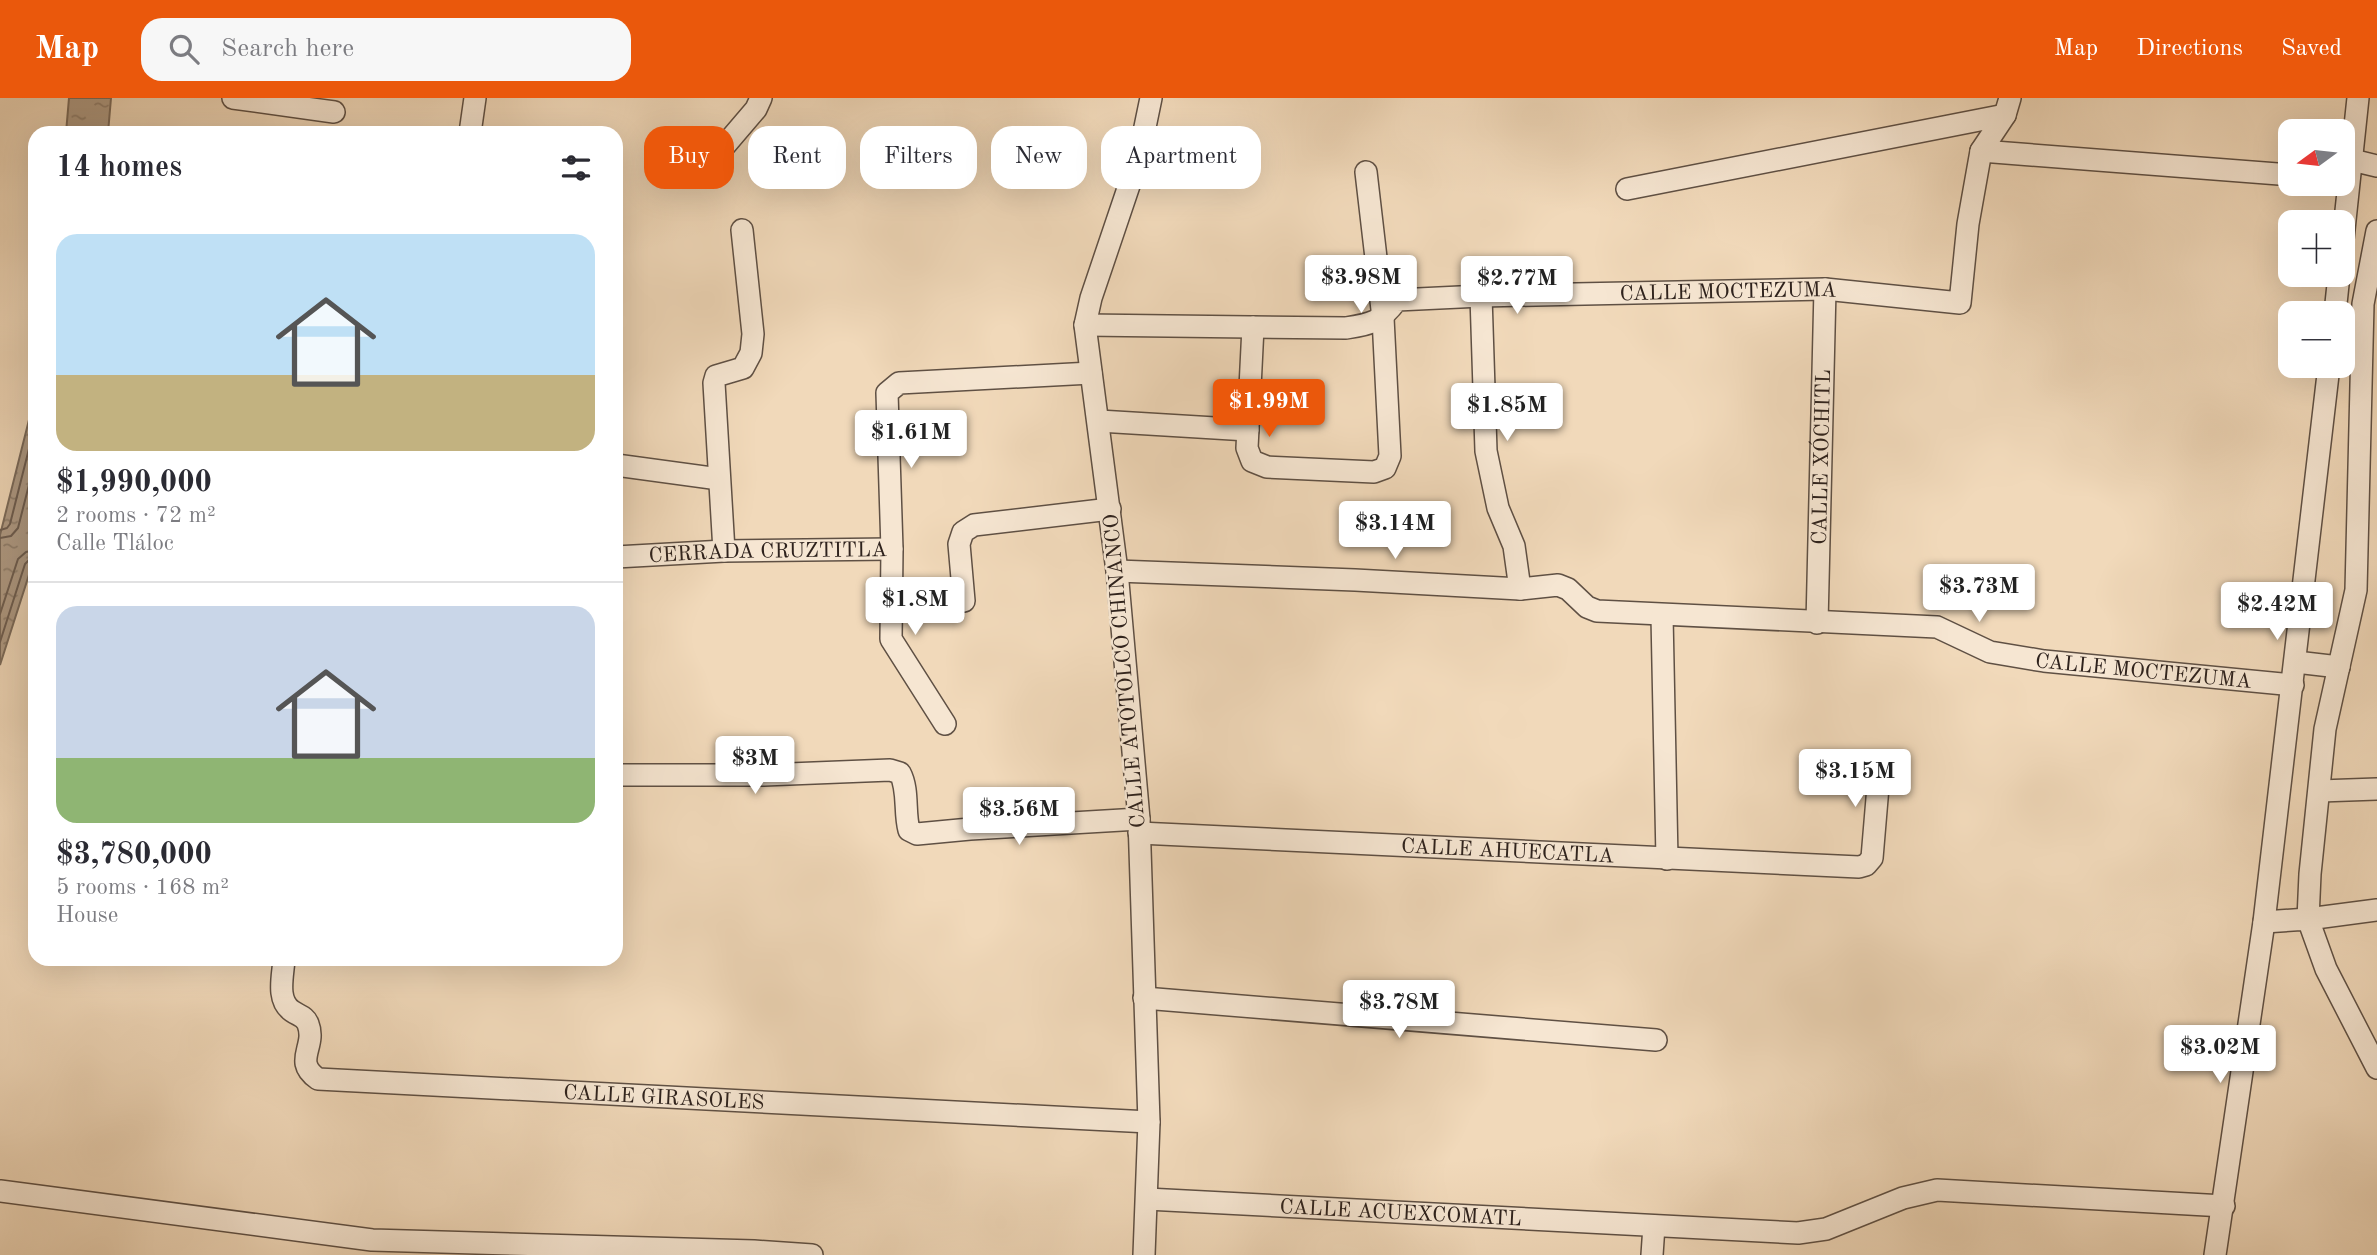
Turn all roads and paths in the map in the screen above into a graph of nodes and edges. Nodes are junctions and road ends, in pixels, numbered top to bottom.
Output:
1 (233, 98) edge
2 (475, 98) edge
3 (761, 98) edge
4 (1151, 98) edge
5 (2358, 98) edge
6 (2008, 107) edge
7 (334, 114) edge
8 (2355, 119) edge
9 (471, 126) edge
10 (734, 135) edge
11 (1981, 151) junction
12 (2377, 166) edge
13 (2356, 171) edge
14 (1366, 172) dead end
15 (2278, 174) edge
16 (1628, 189) dead end
17 (741, 230) dead end
18 (2377, 231) edge
19 (1825, 289) junction
20 (1481, 296) junction
21 (2370, 305) edge
22 (1383, 318) junction
23 (1086, 325) junction
24 (1253, 327) junction
25 (1091, 373) junction
26 (2328, 378) edge
27 (1099, 421) junction
28 (1248, 430) junction
29 (623, 466) edge
30 (719, 479) junction
31 (1110, 509) junction
32 (892, 548) junction
33 (724, 551) junction
34 (623, 557) edge
35 (1117, 571) junction
36 (1520, 589) junction
37 (2367, 590) edge
38 (964, 601) dead end
39 (1662, 616) junction
40 (1817, 623) junction
41 (2296, 662) junction
42 (2339, 667) junction
43 (2293, 685) junction
44 (945, 723) dead end
45 (1880, 763) dead end
46 (623, 775) edge
47 (2377, 789) edge
48 (2320, 790) junction
49 (1139, 826) junction
50 (1667, 859) junction
51 (2377, 910) edge
52 (2308, 919) junction
53 (2264, 922) junction
54 (283, 966) edge
55 (1144, 998) junction
56 (1656, 1040) dead end
57 (2377, 1068) edge
58 (1149, 1122) junction
59 (0, 1191) edge
60 (1147, 1199) junction
61 (2224, 1206) junction
62 (1654, 1226) junction
63 (372, 1248) edge
64 (503, 1250) edge
65 (642, 1252) edge
66 (754, 1253) edge
67 (811, 1255) edge
68 (1144, 1255) edge
69 (1652, 1255) edge
70 (2215, 1255) edge

1 - 7 street
2 - 9 street
3 - 10 street
4 - 23 street, CALLE ATOTOLCO CHINANCO
5 - 8 street
6 - 11 street
6 - 16 street
11 - 15 street
11 - 19 street, CALLE MOCTEZUMA
12 - 13 street
14 - 22 street
17 - 30 street
18 - 21 street
19 - 20 street, CALLE MOCTEZUMA
19 - 40 street, CALLE XÓCHITL
20 - 22 street, CALLE MOCTEZUMA
20 - 36 street
21 - 37 street
22 - 24 street, CALLE MOCTEZUMA
22 - 28 street
23 - 24 street, CALLE MOCTEZUMA
23 - 25 street, CALLE ATOTOLCO CHINANCO
24 - 28 street
25 - 27 street, CALLE ATOTOLCO CHINANCO
25 - 32 street, CERRADA CRUZTITLA
26 - 41 street
27 - 28 street
27 - 31 street, CALLE ATOTOLCO CHINANCO
29 - 30 street
30 - 33 street
31 - 35 street, CALLE ATOTOLCO CHINANCO
31 - 38 street
32 - 33 street, CERRADA CRUZTITLA
32 - 44 street
33 - 34 street, CERRADA CRUZTITLA
35 - 36 street, CALLE MOCTEZUMA
35 - 49 street, CALLE ATOTOLCO CHINANCO
36 - 39 street, CALLE MOCTEZUMA
37 - 42 street
39 - 40 street, CALLE MOCTEZUMA
39 - 50 street
40 - 43 street, CALLE MOCTEZUMA
41 - 42 street
41 - 43 street
42 - 48 street
43 - 53 street
45 - 50 street, CALLE AHUECATLA
46 - 49 street, CALLE AHUECATLA
47 - 48 street
48 - 52 street
49 - 50 street, CALLE AHUECATLA
49 - 55 street, CALLE ATOTOLCO CHINANCO
51 - 52 street
52 - 53 street
52 - 57 street
53 - 61 street
54 - 58 street, CALLE GIRASOLES
55 - 56 street
55 - 58 street, CALLE ATOTOLCO CHINANCO
58 - 60 street, CALLE ATOTOLCO CHINANCO
59 - 63 street
60 - 62 street, CALLE ACUEXCOMATL
60 - 68 street, CALLE ATOTOLCO CHINANCO
61 - 62 street, CALLE ACUEXCOMATL
61 - 70 street
62 - 69 street
63 - 64 street
64 - 65 street
65 - 66 street
66 - 67 street

